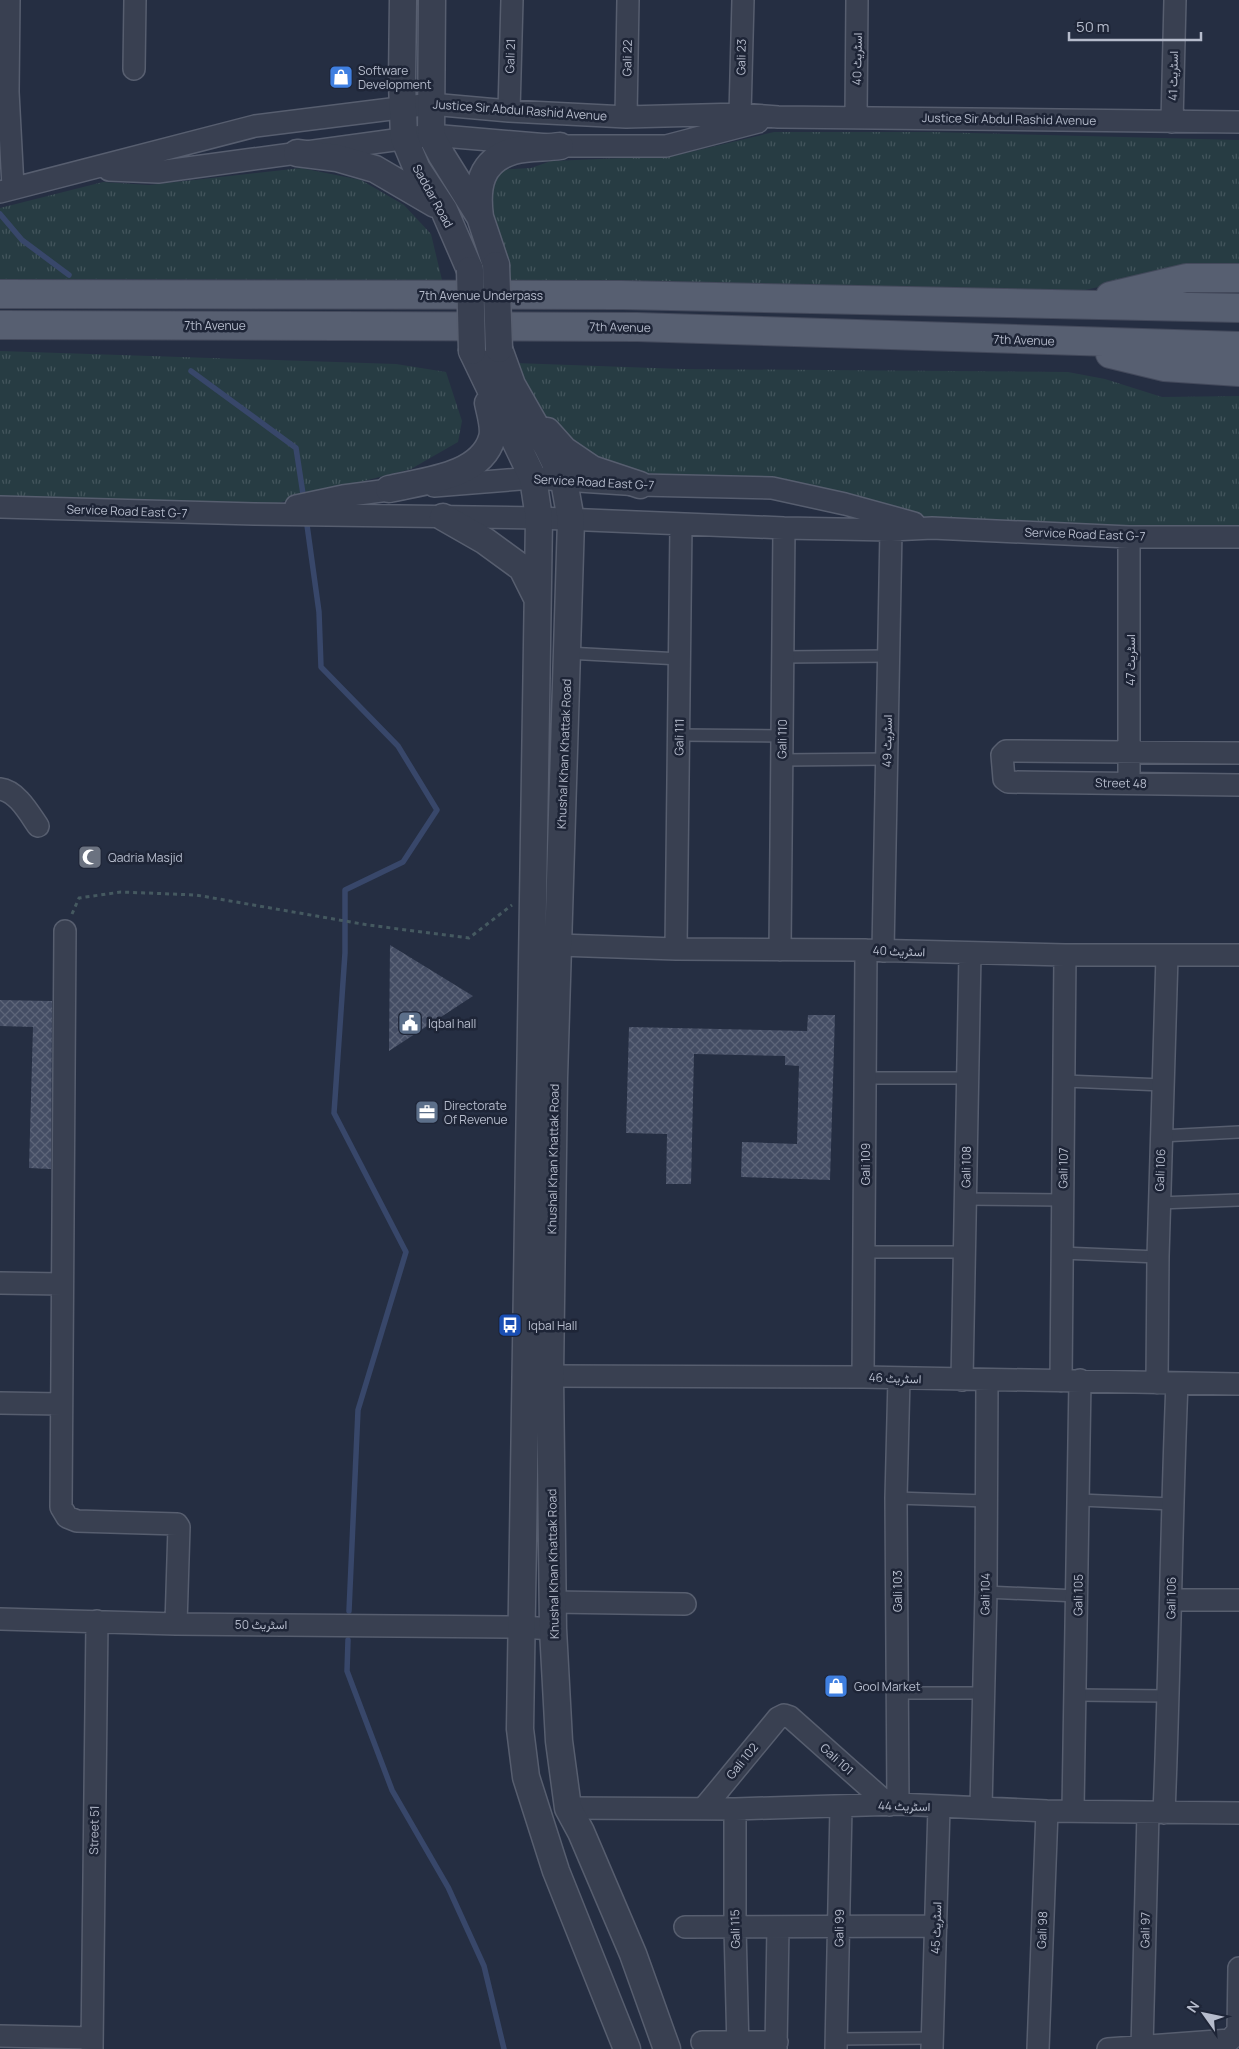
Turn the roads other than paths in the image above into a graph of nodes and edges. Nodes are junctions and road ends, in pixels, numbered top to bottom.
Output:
1 (9, 0) edge
2 (135, 0) edge
3 (403, 0) edge
4 (432, 0) edge
5 (512, 0) edge
6 (628, 0) edge
7 (743, 0) edge
8 (857, 0) edge
9 (1175, 0) edge
10 (134, 69) dead end
11 (4, 91) edge
12 (431, 104) junction
13 (404, 106) junction
14 (509, 111) junction
15 (740, 114) junction
16 (778, 116) junction
17 (626, 117) junction
18 (856, 118) junction
19 (1172, 122) junction
20 (1239, 122) edge
21 (431, 135) junction
22 (404, 138) junction
23 (560, 146) junction
24 (297, 153) junction
25 (89, 169) junction
26 (7, 189) edge
27 (444, 210) junction
28 (480, 217) junction
29 (470, 270) joint
30 (1239, 278) edge
31 (0, 294) edge
32 (1070, 305) junction
33 (1239, 308) edge
34 (0, 325) edge
35 (1054, 341) junction
36 (1239, 346) edge
37 (476, 361) junction
38 (1239, 372) edge
39 (512, 385) junction
40 (534, 478) junction
41 (564, 481) junction
42 (640, 486) junction
43 (389, 489) junction
44 (0, 507) edge
45 (254, 514) junction
46 (444, 517) junction
47 (539, 518) junction
48 (571, 520) junction
49 (681, 524) junction
50 (784, 528) junction
51 (932, 528) junction
52 (891, 530) junction
53 (1129, 537) junction
54 (1239, 537) edge
55 (538, 598) junction
56 (567, 653) junction
57 (783, 656) junction
58 (888, 656) junction
59 (680, 659) junction
60 (679, 736) junction
61 (782, 736) junction
62 (1130, 751) junction
63 (1239, 753) edge
64 (886, 759) junction
65 (782, 760) junction
66 (1129, 783) junction
67 (1239, 785) edge
68 (0, 789) edge
69 (38, 826) dead end
70 (65, 931) road end
71 (559, 945) junction
72 (676, 949) junction
73 (780, 950) junction
74 (875, 950) junction
75 (970, 954) junction
76 (1239, 955) edge
77 (1065, 956) junction
78 (1167, 956) junction
79 (542, 1078) junction
80 (865, 1078) junction
81 (968, 1078) junction
82 (1065, 1081) junction
83 (1163, 1085) junction
84 (1239, 1132) edge
85 (1162, 1136) junction
86 (965, 1199) junction
87 (1063, 1200) junction
88 (1239, 1200) edge
89 (1160, 1203) junction
90 (864, 1252) junction
91 (964, 1252) junction
92 (1062, 1253) junction
93 (1158, 1257) junction
94 (0, 1283) edge
95 (62, 1284) junction
96 (550, 1376) junction
97 (862, 1377) junction
98 (899, 1378) junction
99 (962, 1380) junction
100 (987, 1380) junction
101 (1071, 1380) junction
102 (1167, 1383) junction
103 (1239, 1384) edge
104 (0, 1403) edge
105 (61, 1404) junction
106 (896, 1498) junction
107 (1080, 1500) junction
108 (987, 1501) junction
109 (1172, 1504) junction
110 (986, 1592) junction
111 (1078, 1596) junction
112 (1171, 1600) junction
113 (1239, 1600) edge
114 (553, 1602) junction
115 (685, 1604) dead end
116 (0, 1619) edge
117 (97, 1621) junction
118 (176, 1624) junction
119 (521, 1627) junction
120 (553, 1629) junction
121 (897, 1692) junction
122 (984, 1693) junction
123 (1076, 1694) junction
124 (1169, 1696) junction
125 (784, 1715) joint
126 (893, 1805) junction
127 (841, 1807) junction
128 (939, 1807) junction
129 (568, 1808) junction
130 (981, 1808) junction
131 (735, 1809) junction
132 (703, 1810) junction
133 (1073, 1810) junction
134 (1047, 1811) junction
135 (1156, 1813) junction
136 (1239, 1813) edge
137 (936, 1926) junction
138 (685, 1927) dead end
139 (735, 1927) junction
140 (778, 1927) junction
141 (840, 1927) junction
142 (1239, 1968) edge
143 (0, 2036) edge
144 (702, 2042) dead end
145 (932, 2043) edge
146 (92, 2044) edge
147 (836, 2044) edge
148 (738, 2045) edge
149 (776, 2045) edge
150 (1142, 2047) junction
151 (627, 2049) edge
152 (667, 2049) edge
153 (1038, 2049) edge
154 (1108, 2049) edge

1 - 11 street
2 - 10 street
3 - 13 street, Saddar Road
4 - 12 street
5 - 14 street, Gali 21
6 - 17 street, Gali 22
7 - 15 street, Gali 23
8 - 18 street, اسٹریٹ 40
9 - 19 street, اسٹریٹ 41
11 - 26 street
12 - 13 street, Justice Sir Abdul Rashid Avenue
12 - 14 street, Justice Sir Abdul Rashid Avenue
12 - 21 street
13 - 22 street, Saddar Road
13 - 25 street, Justice Sir Abdul Rashid Avenue
14 - 17 street, Justice Sir Abdul Rashid Avenue
15 - 16 street, Justice Sir Abdul Rashid Avenue
15 - 17 street, Justice Sir Abdul Rashid Avenue
16 - 18 street, Justice Sir Abdul Rashid Avenue
16 - 23 street, Justice Sir Abdul Rashid Avenue
18 - 19 street, Justice Sir Abdul Rashid Avenue
19 - 20 street, Justice Sir Abdul Rashid Avenue
21 - 22 street, Justice Sir Abdul Rashid Avenue
21 - 23 street, Justice Sir Abdul Rashid Avenue
21 - 28 street
22 - 24 street, Justice Sir Abdul Rashid Avenue
22 - 27 street, Saddar Road
23 - 28 street
24 - 25 street, Justice Sir Abdul Rashid Avenue
24 - 27 street
25 - 26 street, Justice Sir Abdul Rashid Avenue
27 - 29 street, Saddar Road
28 - 39 street, Khushal Khan Khattak Road, bridge
29 - 37 street, Khushal Khan Khattak Road, bridge
30 - 32 main road
31 - 32 main road, 7th Avenue Underpass
32 - 33 main road
34 - 35 main road, 7th Avenue
35 - 36 main road, 7th Avenue
35 - 38 main road
37 - 40 street, Khushal Khan Khattak Road
37 - 43 street
39 - 41 street, Khushal Khan Khattak Road
39 - 42 street
40 - 41 street, Service Road East G-7
40 - 43 street, Service Road East G-7
40 - 47 street, Khushal Khan Khattak Road
41 - 42 street, Service Road East G-7
41 - 48 street, Khushal Khan Khattak Road
42 - 51 street, Service Road East G-7
43 - 45 street, Service Road East G-7
44 - 45 street, Service Road East G-7
45 - 46 street, Service Road East G-7
46 - 47 street, Service Road East G-7
46 - 55 street
47 - 48 street, Service Road East G-7
47 - 55 street, Khushal Khan Khattak Road
48 - 49 street, Service Road East G-7
48 - 56 street, Khushal Khan Khattak Road
49 - 50 street, Service Road East G-7
49 - 59 street, Gali 111
50 - 52 street, Service Road East G-7
50 - 57 street, Gali 110
51 - 52 street, Service Road East G-7
51 - 53 street, Service Road East G-7
52 - 58 street, اسٹریٹ 49
53 - 54 street, Service Road East G-7
53 - 62 street, اسٹریٹ 47
55 - 79 street, Khushal Khan Khattak Road
56 - 59 lane
56 - 71 street, Khushal Khan Khattak Road
57 - 58 lane
57 - 61 street, Gali 110
58 - 64 street, اسٹریٹ 49
59 - 60 street, Gali 111
60 - 61 lane
60 - 72 street, Gali 111
61 - 65 street, Gali 110
62 - 63 street
62 - 66 street, اسٹریٹ 47
62 - 66 street, Street 48
64 - 65 lane
64 - 74 street, اسٹریٹ 49
65 - 73 street, Gali 110
66 - 67 street, Street 48
68 - 69 street
70 - 95 street
71 - 72 street, اسٹریٹ 40
71 - 79 street, Khushal Khan Khattak Road
72 - 73 street, اسٹریٹ 40
73 - 74 street, اسٹریٹ 40
74 - 75 street, اسٹریٹ 40
74 - 80 street, Gali 109
75 - 77 street, اسٹریٹ 40
75 - 81 street, Gali 108
76 - 78 street, اسٹریٹ 40
77 - 78 street, اسٹریٹ 40
77 - 82 street, Gali 107
78 - 83 street, Gali 106
79 - 96 street, Khushal Khan Khattak Road
79 - 119 street, Khushal Khan Khattak Road
80 - 81 lane
80 - 90 street, Gali 109
81 - 86 street, Gali 108
82 - 83 lane
82 - 87 street, Gali 107
83 - 85 street, Gali 106
84 - 85 lane
85 - 89 street, Gali 106
86 - 87 lane
86 - 91 street, Gali 108
87 - 92 street, Gali 107
88 - 89 lane
89 - 93 street, Gali 106
90 - 91 lane
90 - 97 street, Gali 109
91 - 99 street, Gali 108
92 - 93 lane
92 - 101 street, Gali 107
93 - 102 street, Gali 106
94 - 95 street
95 - 105 street
96 - 97 street, اسٹریٹ 46
96 - 114 street, Khushal Khan Khattak Road
97 - 98 street, اسٹریٹ 46
98 - 99 street, اسٹریٹ 46
98 - 106 street, Gali 103
99 - 100 street, اسٹریٹ 46
100 - 101 street, اسٹریٹ 46
100 - 108 street, Gali 104
101 - 102 street, اسٹریٹ 46
101 - 107 street, Gali 105
102 - 103 street, اسٹریٹ 46
102 - 109 street, Gali 106
104 - 105 street
105 - 118 street
106 - 108 lane
106 - 121 street, Gali 103
107 - 109 lane
107 - 111 street, Gali 105
108 - 110 street, Gali 104
109 - 112 street, Gali 106
110 - 111 lane
110 - 122 street, Gali 104
111 - 123 street, Gali 105
112 - 113 street
112 - 124 street, Gali 106
114 - 115 street
114 - 120 street, Khushal Khan Khattak Road
116 - 117 street, اسٹریٹ 50
117 - 118 street, اسٹریٹ 50
117 - 146 street, Street 51
118 - 119 street, اسٹریٹ 50
119 - 120 street, اسٹریٹ 50
119 - 151 street, Khushal Khan Khattak Road
120 - 129 street, Khushal Khan Khattak Road
121 - 122 lane
121 - 126 street, Gali 103
122 - 130 street, Gali 104
123 - 124 lane
123 - 133 street, Gali 105
124 - 135 street, Gali 106
125 - 126 street, Gali 101
125 - 132 street, Gali 102
126 - 127 street, اسٹریٹ 44
126 - 128 street, اسٹریٹ 44
127 - 131 street, اسٹریٹ 44
127 - 141 street, Gali 99
128 - 130 street, اسٹریٹ 44
128 - 137 street, اسٹریٹ 45
129 - 132 street, اسٹریٹ 44
129 - 152 street, Khushal Khan Khattak Road
130 - 134 street, اسٹریٹ 44
131 - 132 street, اسٹریٹ 44
131 - 139 street, Gali 115
133 - 134 street, اسٹریٹ 44
133 - 135 street, اسٹریٹ 44
134 - 153 street, Gali 98
135 - 136 street, اسٹریٹ 44
135 - 150 street, Gali 97
137 - 141 street
137 - 145 street, اسٹریٹ 45
138 - 139 street
139 - 140 street
139 - 148 street, Gali 115
140 - 141 street
140 - 149 street
141 - 147 street, Gali 99
142 - 150 street
143 - 146 street
144 - 148 street
145 - 147 lane
148 - 149 street
150 - 154 street

